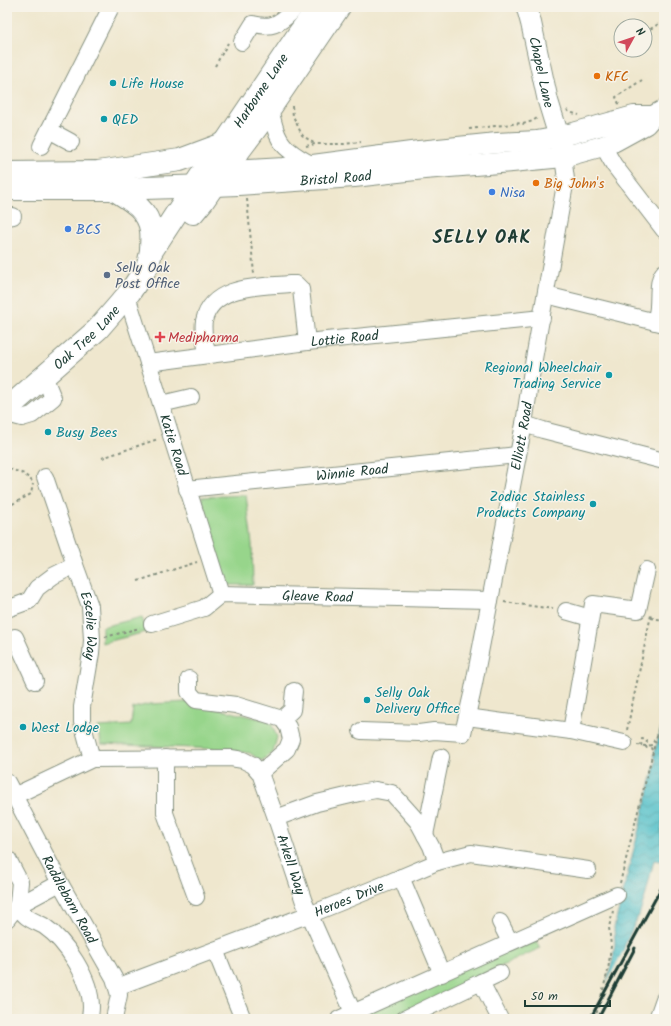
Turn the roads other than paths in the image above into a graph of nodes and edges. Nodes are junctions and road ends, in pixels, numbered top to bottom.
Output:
1 (111, 7) edge
2 (339, 7) edge
3 (528, 9) edge
4 (322, 16) edge
5 (295, 17) edge
6 (242, 42) dead end
7 (270, 108) junction
8 (659, 113) edge
9 (49, 130) junction
10 (559, 137) junction
11 (71, 142) dead end
12 (223, 144) junction
13 (41, 146) dead end
14 (603, 146) junction
15 (563, 157) junction
16 (311, 158) junction
17 (98, 172) junction
18 (8, 179) edge
19 (209, 179) junction
20 (112, 189) junction
21 (664, 230) edge
22 (150, 258) junction
23 (664, 272) edge
24 (546, 294) junction
25 (126, 296) junction
26 (542, 318) junction
27 (660, 323) edge
28 (307, 342) junction
29 (215, 358) junction
30 (148, 363) junction
31 (44, 376) junction
32 (192, 397) dead end
33 (161, 404) junction
34 (7, 409) edge
35 (7, 414) edge
36 (524, 424) junction
37 (517, 455) junction
38 (664, 460) edge
39 (45, 477) dead end
40 (188, 489) junction
41 (75, 565) junction
42 (647, 570) dead end
43 (221, 594) junction
44 (490, 600) junction
45 (7, 609) edge
46 (566, 611) road end
47 (590, 618) junction
48 (152, 624) road end
49 (7, 641) edge
50 (189, 679) dead end
51 (35, 681) dead end
52 (294, 691) dead end
53 (466, 717) junction
54 (282, 719) junction
55 (361, 731) dead end
56 (571, 731) junction
57 (624, 743) road end
58 (441, 757) dead end
59 (165, 758) junction
60 (92, 759) junction
61 (260, 773) junction
62 (11, 789) edge
63 (276, 818) junction
64 (426, 835) junction
65 (8, 859) edge
66 (437, 862) junction
67 (588, 870) dead end
68 (401, 877) junction
69 (60, 883) junction
70 (617, 895) road end
71 (196, 897) dead end
72 (12, 912) edge
73 (309, 915) junction
74 (500, 922) dead end
75 (510, 942) junction
76 (215, 950) junction
77 (500, 973) dead end
78 (442, 974) junction
79 (481, 982) junction
80 (117, 987) junction
81 (664, 999) edge
82 (349, 1017) edge
83 (90, 1019) edge
84 (114, 1019) edge
85 (243, 1019) edge
86 (404, 1019) edge
87 (500, 1019) edge
88 (657, 1019) edge

1 - 9 street
2 - 4 highway, Harborne Lane
3 - 10 main road, Chapel Lane
4 - 5 highway, Harborne Lane
4 - 7 highway, Harborne Lane
5 - 6 street
5 - 12 highway, Harborne Lane
7 - 16 street
7 - 19 highway, Harborne Lane
8 - 10 main road, Bristol Road
8 - 14 main road, Bristol Road
9 - 11 street
9 - 13 street
10 - 15 main road, Chapel Lane
10 - 16 main road, Bristol Road
12 - 17 highway
12 - 19 highway, Harborne Lane
14 - 15 main road, Bristol Road
14 - 21 street
15 - 19 main road, Bristol Road
15 - 24 street, Elliott Road
16 - 19 main road, Bristol Road
17 - 18 highway, Bristol Road
17 - 19 highway
18 - 20 highway, Bristol Road
19 - 20 highway, Bristol Road
19 - 22 highway, Oak Tree Lane
20 - 22 highway
22 - 25 highway, Oak Tree Lane
23 - 27 street
24 - 26 street, Elliott Road
24 - 27 street
25 - 30 street, Katie Road
25 - 31 highway, Oak Tree Lane
26 - 28 street, Lottie Road
26 - 36 street, Elliott Road
28 - 29 street, Lottie Road
28 - 29 street
29 - 30 street, Lottie Road
30 - 33 street, Katie Road
31 - 34 highway, Oak Tree Lane
31 - 35 street
32 - 33 street
33 - 40 street, Katie Road
36 - 37 street, Elliott Road
36 - 38 street
37 - 40 street, Winnie Road
37 - 44 street, Elliott Road
39 - 41 street, Escelie Way
40 - 43 street, Katie Road
41 - 45 street
41 - 60 street, Escelie Way
42 - 47 street
43 - 44 street, Gleave Road
43 - 48 street
44 - 53 street, Elliott Road
46 - 47 street
47 - 56 street
49 - 51 street
50 - 54 street
52 - 54 street
53 - 55 street, Elliott Road
53 - 56 street
54 - 61 street
56 - 57 street
58 - 64 street
59 - 60 street
59 - 61 street
59 - 71 street
60 - 62 street
61 - 63 street, Arkell Way
62 - 69 street, Raddlebarn Road
63 - 64 street
63 - 73 street, Arkell Way
64 - 66 street
65 - 72 street
66 - 67 street, Heroes Drive
66 - 68 street, Heroes Drive
68 - 73 street, Heroes Drive
68 - 78 street
69 - 72 street
69 - 80 street, Raddlebarn Road
70 - 75 street
72 - 83 street
73 - 76 street, Heroes Drive
73 - 82 street, Arkell Way
74 - 75 street
75 - 78 street
76 - 80 street, Heroes Drive
76 - 85 street
77 - 79 street
78 - 82 street
79 - 86 street
79 - 87 street
80 - 84 street, Raddlebarn Road
81 - 88 street

